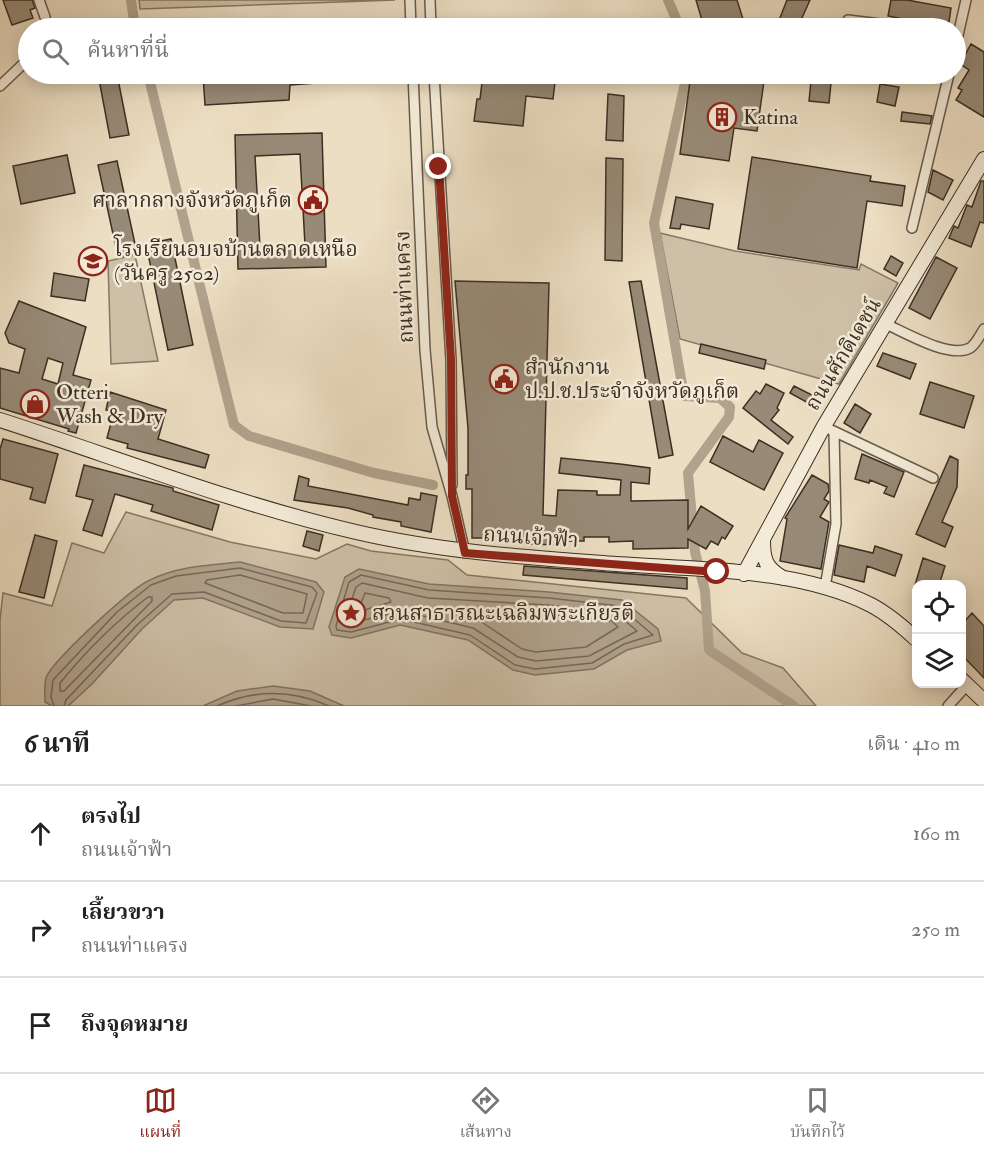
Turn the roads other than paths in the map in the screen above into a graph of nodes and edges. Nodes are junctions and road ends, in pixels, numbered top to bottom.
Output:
1 (39, 0) edge
2 (410, 0) edge
3 (430, 0) edge
4 (966, 0) edge
5 (45, 16) dead end
6 (411, 18) edge
7 (431, 18) edge
8 (961, 18) edge
9 (18, 68) edge
10 (413, 84) edge
11 (435, 84) edge
12 (947, 84) edge
13 (0, 86) edge
14 (984, 159) edge
15 (980, 172) edge
16 (912, 228) dead end
17 (886, 324) junction
18 (984, 329) edge
19 (0, 420) edge
20 (829, 429) junction
21 (933, 478) dead end
22 (452, 496) junction
23 (763, 540) junction
24 (465, 553) junction
25 (744, 574) junction
26 (785, 579) junction
27 (825, 587) junction
28 (912, 635) edge
29 (966, 685) edge
30 (961, 688) edge
31 (984, 701) edge
32 (948, 706) edge

1 - 5 street
2 - 6 street
3 - 7 street
4 - 8 street
9 - 13 street
10 - 22 street, ถนนท่าแครง
11 - 22 street, ถนนท่าแครง
12 - 16 street
14 - 15 main road, ถนนศักดิเดชน์
15 - 17 main road, ถนนศักดิเดชน์
17 - 18 street
17 - 20 main road, ถนนศักดิเดชน์
19 - 24 main road, ถนนเจ้าฟ้า
20 - 21 street
20 - 23 main road, ถนนศักดิเดชน์
20 - 27 street
22 - 24 street, ถนนท่าแครง
23 - 25 main road, ถนนศักดิเดชน์
23 - 26 main road
24 - 25 main road, ถนนเจ้าฟ้า
25 - 26 main road, ถนนเจ้าฟ้า
26 - 27 main road, ถนนเจ้าฟ้า
27 - 28 main road, ถนนเจ้าฟ้า
29 - 31 main road
30 - 32 street

